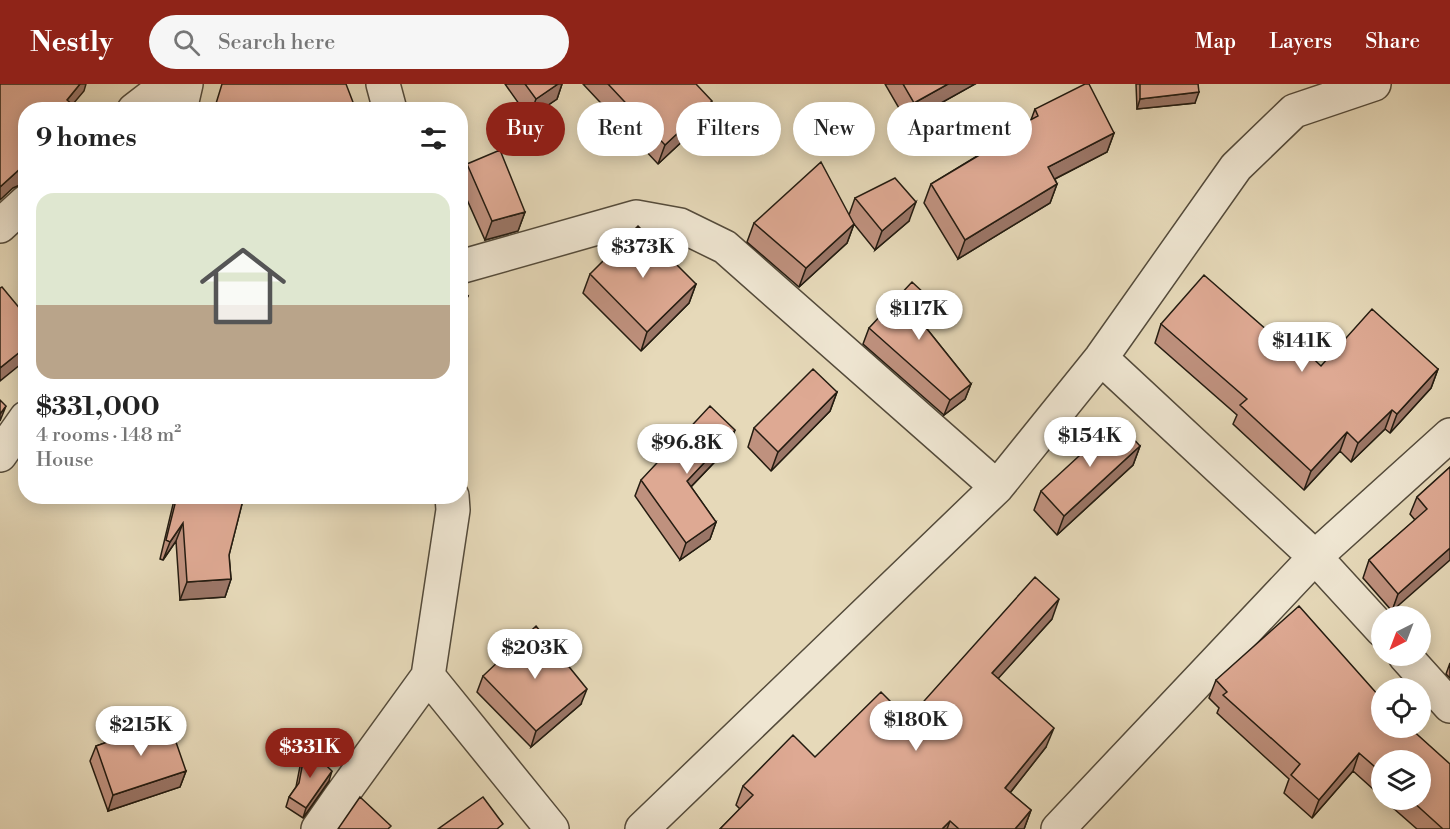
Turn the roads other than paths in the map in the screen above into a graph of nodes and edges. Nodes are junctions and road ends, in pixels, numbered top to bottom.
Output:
1 (168, 84) edge
2 (186, 84) edge
3 (383, 84) edge
4 (1374, 84) edge
5 (144, 102) edge
6 (182, 102) edge
7 (388, 102) edge
8 (18, 209) edge
9 (0, 226) edge
10 (468, 265) edge
11 (1101, 358) junction
12 (18, 429) edge
13 (1450, 435) edge
14 (0, 455) edge
15 (997, 488) junction
16 (453, 504) edge
17 (1315, 557) junction
18 (1371, 618) edge
19 (1414, 666) edge
20 (428, 676) junction
21 (1450, 706) edge
22 (318, 829) edge
23 (552, 829) edge
24 (642, 829) edge
25 (1058, 829) edge

1 - 5 street
2 - 6 street
3 - 7 street
4 - 11 street
8 - 9 street
10 - 15 street
11 - 15 street
11 - 17 street
12 - 14 street
13 - 17 street
15 - 24 street
16 - 20 street
17 - 18 street
17 - 25 street
19 - 21 street
20 - 22 street
20 - 23 street

